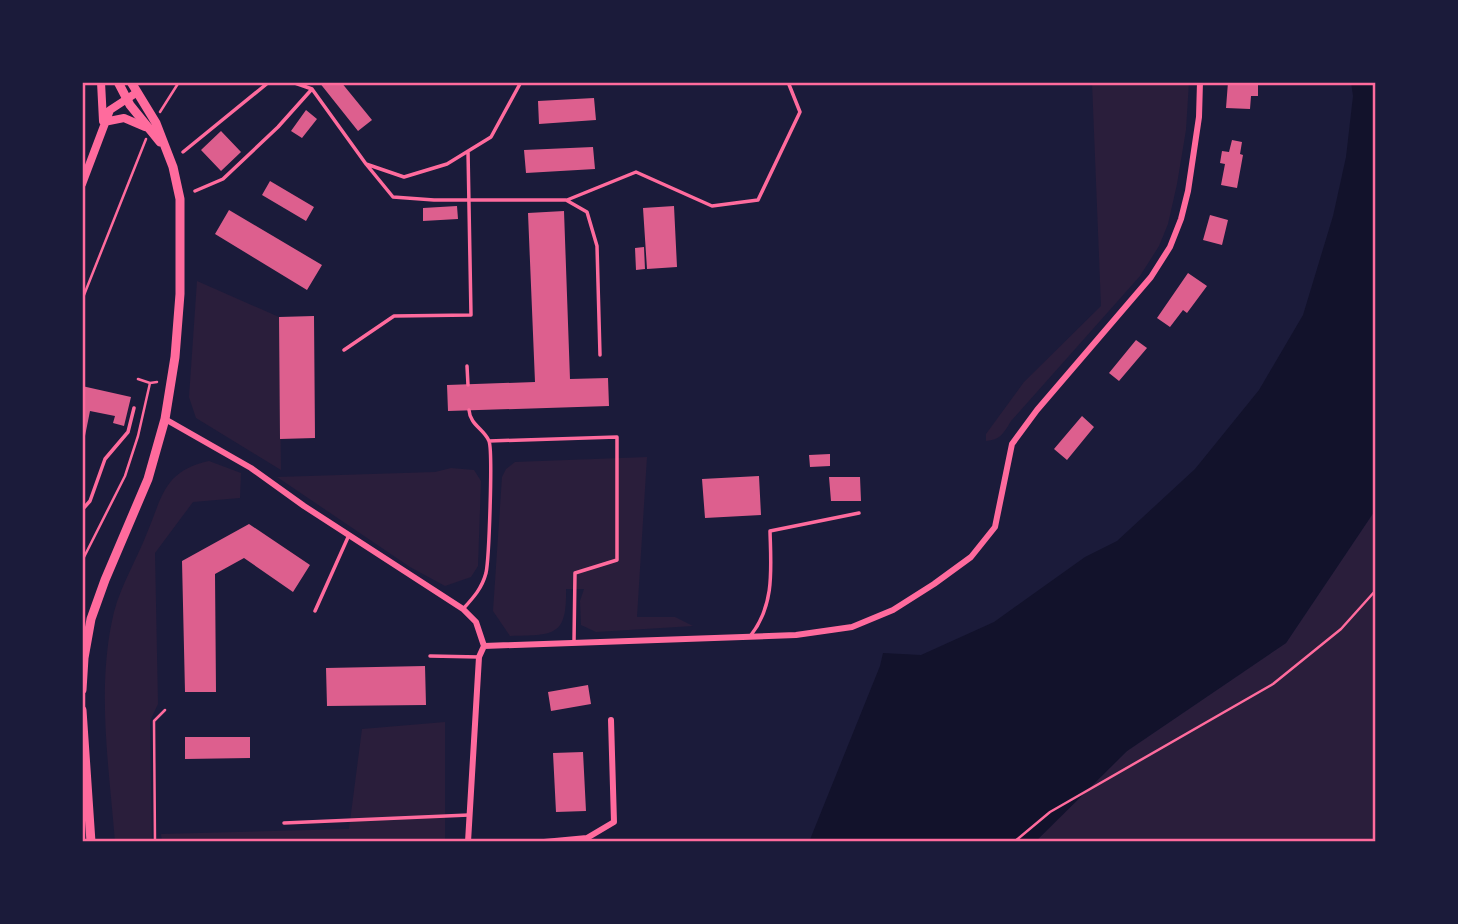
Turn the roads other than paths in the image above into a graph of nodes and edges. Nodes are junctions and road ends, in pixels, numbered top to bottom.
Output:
1 (101, 82) edge
2 (118, 82) edge
3 (131, 82) edge
4 (269, 82) edge
5 (293, 82) edge
6 (521, 82) edge
7 (788, 82) edge
8 (1199, 82) edge
9 (312, 89) junction
10 (136, 93) junction
11 (126, 99) junction
12 (103, 122) junction
13 (145, 127) junction
14 (163, 146) junction
15 (468, 151) junction
16 (183, 152) dead end
17 (366, 164) junction
18 (82, 184) edge
19 (195, 191) dead end
20 (469, 201) junction
21 (566, 201) junction
22 (344, 350) dead end
23 (600, 355) dead end
24 (467, 366) dead end
25 (468, 385) dead end
26 (134, 408) dead end
27 (469, 410) dead end
28 (165, 419) junction
29 (489, 441) junction
30 (82, 510) edge
31 (859, 513) dead end
32 (349, 535) junction
33 (463, 609) junction
34 (315, 611) dead end
35 (750, 636) junction
36 (574, 644) junction
37 (484, 646) junction
38 (430, 656) dead end
39 (479, 657) junction
40 (82, 690) edge
41 (82, 710) edge
42 (611, 720) dead end
43 (469, 815) junction
44 (284, 823) dead end
45 (91, 842) edge
46 (468, 842) edge
47 (544, 842) edge

1 - 12 street
2 - 11 main road
3 - 10 main road
4 - 16 lane
5 - 9 lane
6 - 15 lane
7 - 21 lane
8 - 35 street
9 - 17 lane
9 - 19 lane
10 - 11 street
10 - 14 main road
11 - 12 street
11 - 13 main road
12 - 13 street
12 - 18 street
13 - 14 main road
14 - 28 main road
15 - 17 lane
15 - 20 lane
17 - 20 lane
20 - 21 lane
20 - 22 lane
21 - 23 lane
24 - 25 lane
26 - 30 lane
27 - 29 lane
28 - 32 street
28 - 40 main road
29 - 33 lane
29 - 36 lane
31 - 35 lane
32 - 33 street
32 - 34 lane
33 - 37 street
35 - 36 street
36 - 37 street
37 - 39 street
38 - 39 lane
39 - 43 street
41 - 45 main road
42 - 47 street
43 - 44 lane
43 - 46 street

